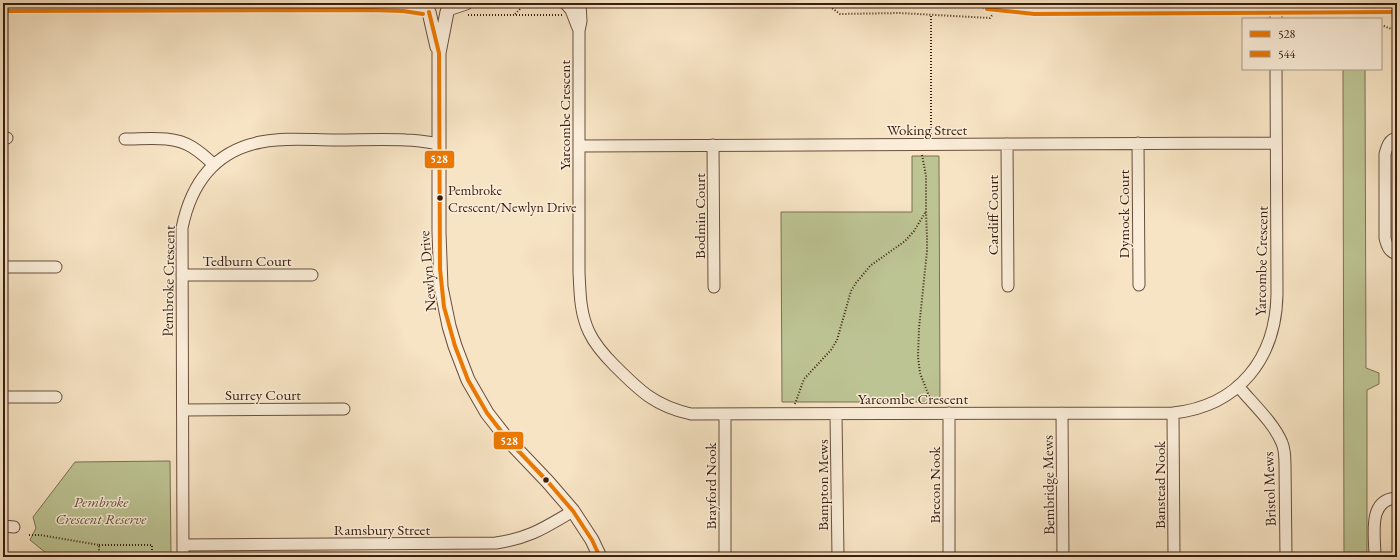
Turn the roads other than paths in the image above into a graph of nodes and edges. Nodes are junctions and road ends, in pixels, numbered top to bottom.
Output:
1 (565, 3) edge
2 (580, 3) edge
3 (988, 3) edge
4 (9, 4) edge
5 (1397, 6) edge
6 (425, 7) edge
7 (451, 8) edge
8 (465, 9) edge
9 (1276, 9) edge
10 (578, 31) junction
11 (439, 53) junction
12 (1276, 70) edge
13 (1397, 138) edge
14 (125, 139) dead end
15 (439, 139) junction
16 (1276, 143) junction
17 (1007, 144) junction
18 (1138, 144) junction
19 (714, 145) junction
20 (579, 146) junction
21 (214, 165) junction
22 (1397, 254) edge
23 (3, 267) edge
24 (56, 267) dead end
25 (182, 275) junction
26 (312, 275) dead end
27 (1139, 285) dead end
28 (1008, 286) dead end
29 (714, 287) dead end
30 (1238, 386) junction
31 (3, 397) edge
32 (56, 397) dead end
33 (344, 409) dead end
34 (183, 410) junction
35 (949, 413) junction
36 (1062, 413) junction
37 (1173, 413) junction
38 (836, 414) junction
39 (725, 415) junction
40 (1397, 498) edge
41 (573, 511) junction
42 (183, 545) junction
43 (183, 557) edge
44 (600, 557) edge
45 (725, 557) edge
46 (838, 557) edge
47 (949, 557) edge
48 (1063, 557) edge
49 (1174, 557) edge
50 (1286, 557) edge
51 (1375, 557) edge

1 - 10 street, Yarcombe Crescent
2 - 10 street, Yarcombe Crescent
3 - 9 street
4 - 6 street
5 - 9 street
6 - 7 street
6 - 11 street, Newlyn Drive
7 - 8 street
7 - 11 street, Newlyn Drive
10 - 20 street, Yarcombe Crescent
11 - 15 street, Newlyn Drive
12 - 16 street, Yarcombe Crescent
13 - 22 street
14 - 21 street
15 - 21 street, Pembroke Crescent
15 - 41 street, Newlyn Drive
16 - 18 street, Woking Street
16 - 30 street, Yarcombe Crescent
17 - 18 street, Woking Street
17 - 19 street, Woking Street
17 - 28 street, Cardiff Court
18 - 27 street, Dymock Court
19 - 20 street, Woking Street
19 - 29 street, Bodmin Court
20 - 39 street, Yarcombe Crescent
21 - 25 street, Pembroke Crescent
23 - 24 street
25 - 26 street, Tedburn Court
25 - 34 street, Pembroke Crescent
30 - 37 street, Yarcombe Crescent
30 - 50 street, Bristol Mews
31 - 32 street
33 - 34 street, Surrey Court
34 - 42 street, Pembroke Crescent
35 - 36 street, Yarcombe Crescent
35 - 38 street, Yarcombe Crescent
35 - 47 street, Brecon Nook
36 - 37 street, Yarcombe Crescent
36 - 48 street, Bembridge Mews
37 - 49 street, Banstead Nook
38 - 39 street, Yarcombe Crescent
38 - 46 street, Bampton Mews
39 - 45 street, Brayford Nook
40 - 51 street
41 - 42 street, Ramsbury Street
41 - 44 street, Newlyn Drive
42 - 43 street, Pembroke Crescent

